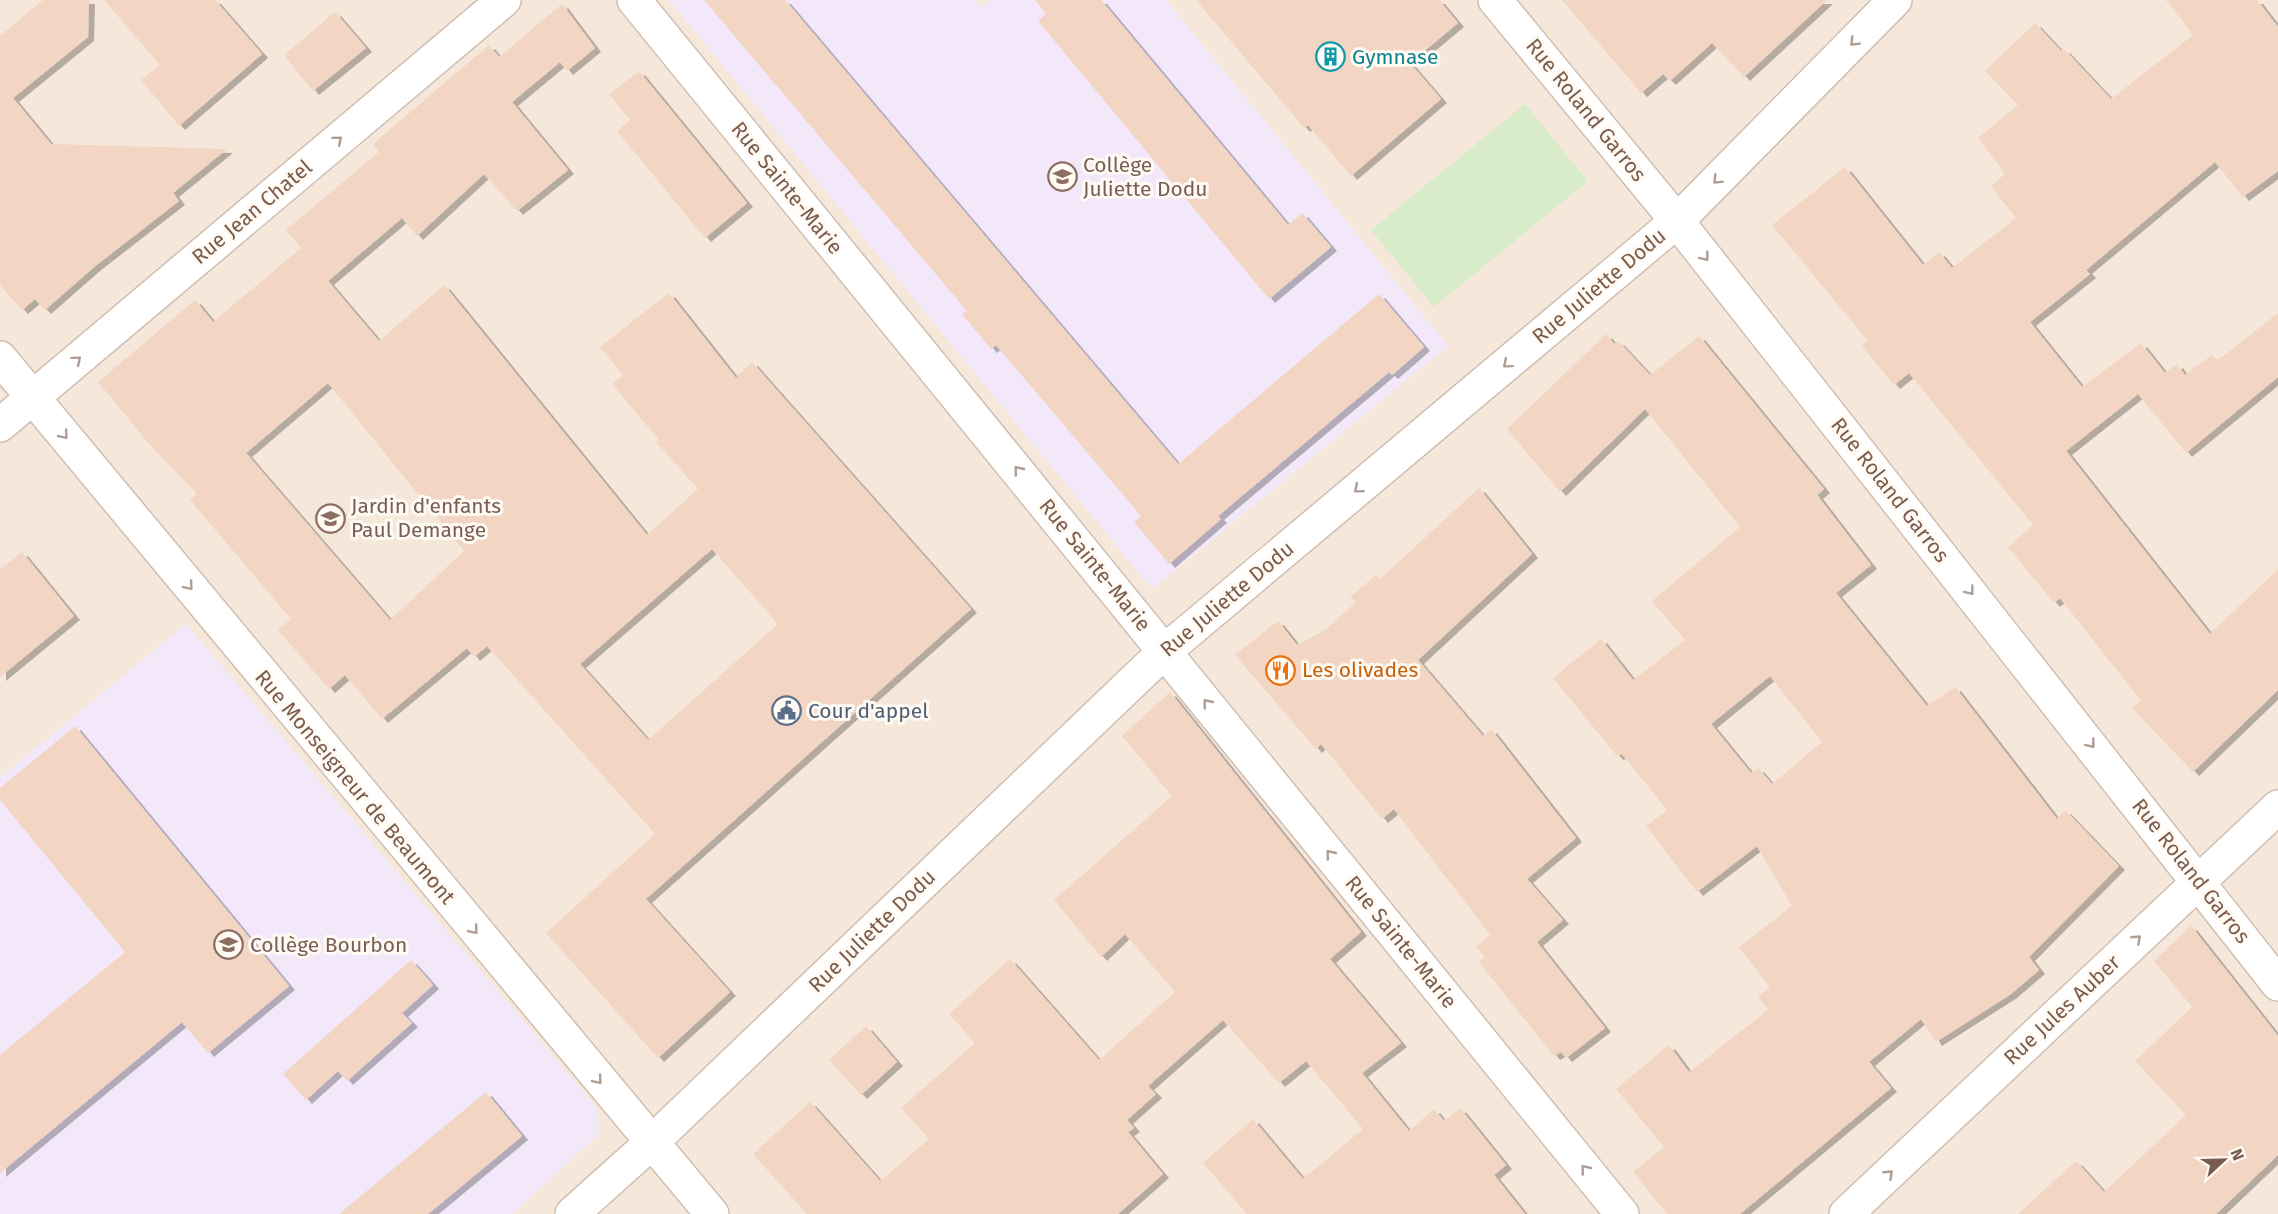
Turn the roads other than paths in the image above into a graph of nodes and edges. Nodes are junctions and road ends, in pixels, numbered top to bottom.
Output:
1 (504, 0) edge
2 (634, 0) edge
3 (1495, 0) edge
4 (1895, 0) edge
5 (1677, 221) junction
6 (0, 358) edge
7 (33, 397) junction
8 (0, 425) edge
9 (1165, 651) junction
10 (2278, 807) edge
11 (2199, 880) junction
12 (2278, 984) edge
13 (651, 1143) junction
14 (572, 1214) edge
15 (712, 1214) edge
16 (1622, 1214) edge
17 (1846, 1214) edge

7 -> 1 street, Rue Jean Chatel
9 -> 2 street, Rue Sainte-Marie
3 - 5 street, Rue Roland Garros
4 -> 5 street, Rue Juliette Dodu
5 -> 9 street, Rue Juliette Dodu
5 -> 11 street, Rue Roland Garros
6 - 7 street, Rue Monseigneur de Beaumont
7 - 8 street, Rue Jean Chatel
7 -> 13 street, Rue Monseigneur de Beaumont
9 - 13 street, Rue Juliette Dodu
16 -> 9 street, Rue Sainte-Marie
10 - 11 street, Rue Jules Auber
11 - 12 street, Rue Roland Garros
17 -> 11 street, Rue Jules Auber
13 - 14 street, Rue Juliette Dodu
13 - 15 street, Rue Monseigneur de Beaumont

